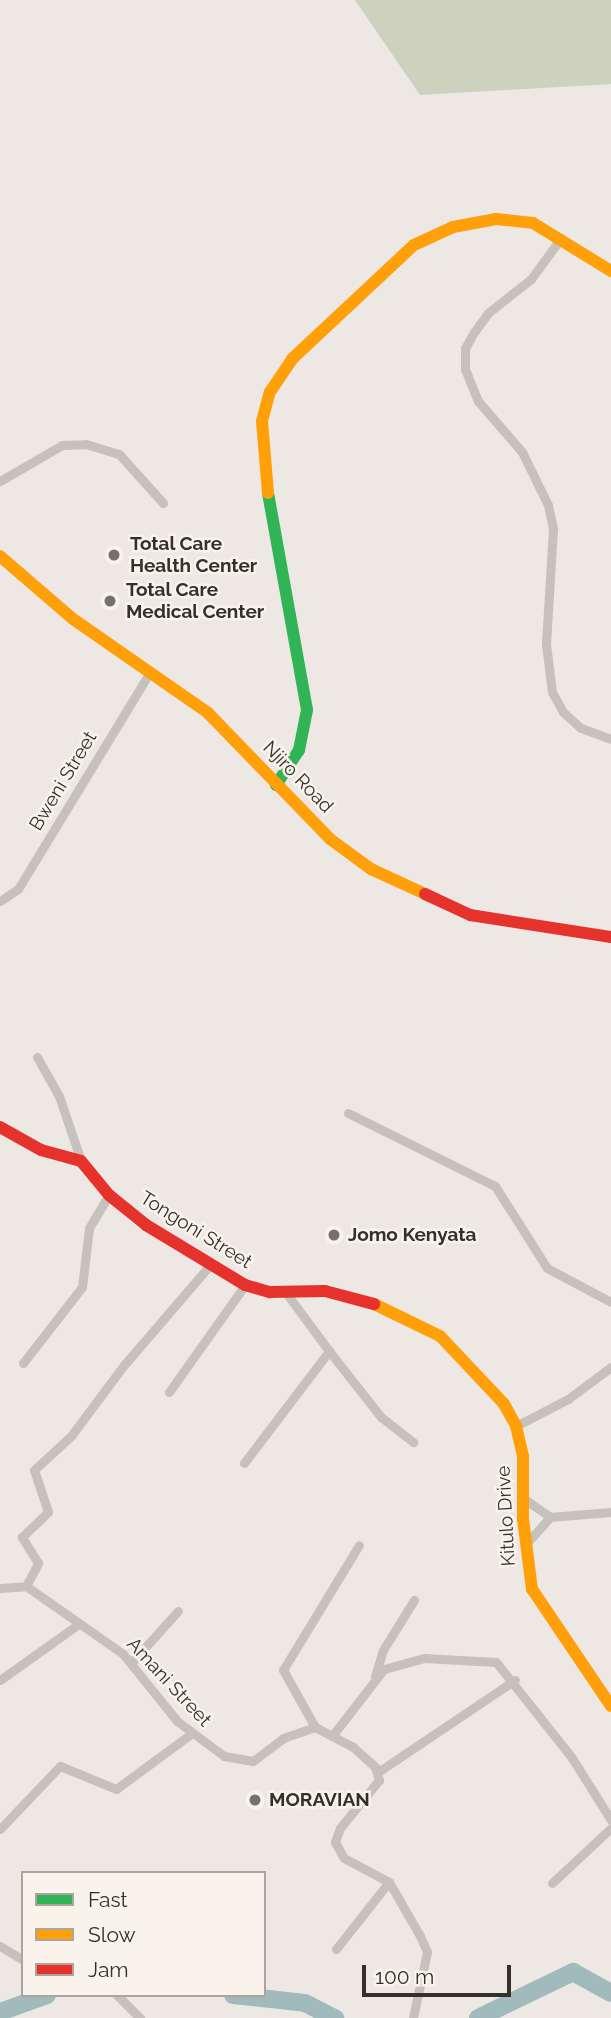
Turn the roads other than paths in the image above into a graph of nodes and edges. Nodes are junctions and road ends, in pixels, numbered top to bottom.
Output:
1 (561, 238) junction
2 (611, 271) edge
3 (0, 481) edge
4 (163, 503) dead end
5 (1, 559) edge
6 (150, 672) junction
7 (611, 738) edge
8 (276, 785) junction
9 (0, 901) edge
10 (611, 937) edge
11 (37, 1057) dead end
12 (348, 1113) dead end
13 (4, 1132) edge
14 (81, 1161) junction
15 (109, 1195) junction
16 (210, 1265) junction
17 (245, 1285) junction
18 (287, 1294) junction
19 (611, 1302) edge
20 (329, 1351) junction
21 (23, 1363) dead end
22 (611, 1367) edge
23 (169, 1392) dead end
24 (516, 1426) junction
25 (413, 1442) dead end
26 (244, 1463) dead end
27 (523, 1498) junction
28 (611, 1512) edge
29 (550, 1517) junction
30 (359, 1545) dead end
31 (525, 1545) junction
32 (26, 1586) junction
33 (0, 1588) edge
34 (414, 1600) dead end
35 (178, 1611) dead end
36 (77, 1625) junction
37 (131, 1663) junction
38 (374, 1678) junction
39 (0, 1680) edge
40 (514, 1680) junction
41 (611, 1706) edge
42 (315, 1727) junction
43 (191, 1734) junction
44 (332, 1736) junction
45 (377, 1772) junction
46 (611, 1820) edge
47 (611, 1828) edge
48 (0, 1829) edge
49 (389, 1882) junction
50 (552, 1883) dead end
51 (0, 1946) edge
52 (336, 1949) dead end
53 (21, 1959) edge
54 (119, 1997) edge
55 (140, 2018) edge
56 (413, 2018) edge

1 - 2 street
1 - 7 street
1 - 8 street
3 - 4 street
5 - 6 street, Njiro Road
6 - 8 street, Njiro Road
6 - 9 street, Bweni Street
8 - 10 street, Njiro Road
11 - 14 street
12 - 19 street
13 - 14 street
14 - 15 street, Tongoni Street
15 - 16 street, Tongoni Street
15 - 21 street
16 - 17 street, Tongoni Street
16 - 32 street
17 - 18 street, Tongoni Street
17 - 23 street
18 - 20 street
18 - 24 street, Tongoni Street
20 - 25 street
20 - 26 street
22 - 24 street
24 - 27 street, Kitulo Drive
27 - 29 street
27 - 31 street, Kitulo Drive
28 - 29 street
29 - 31 street
30 - 42 street
31 - 41 street, Kitulo Drive
32 - 33 street
32 - 36 street, Amani Street
34 - 38 street
35 - 37 street
36 - 37 street, Amani Street
36 - 39 street
37 - 43 street, Amani Street
38 - 40 street
38 - 44 street
40 - 45 street
40 - 46 street
42 - 43 street, Amani Street
42 - 44 street
43 - 48 street
44 - 45 street
45 - 49 street
47 - 50 street
49 - 52 street
49 - 56 street
51 - 53 street
54 - 55 street

